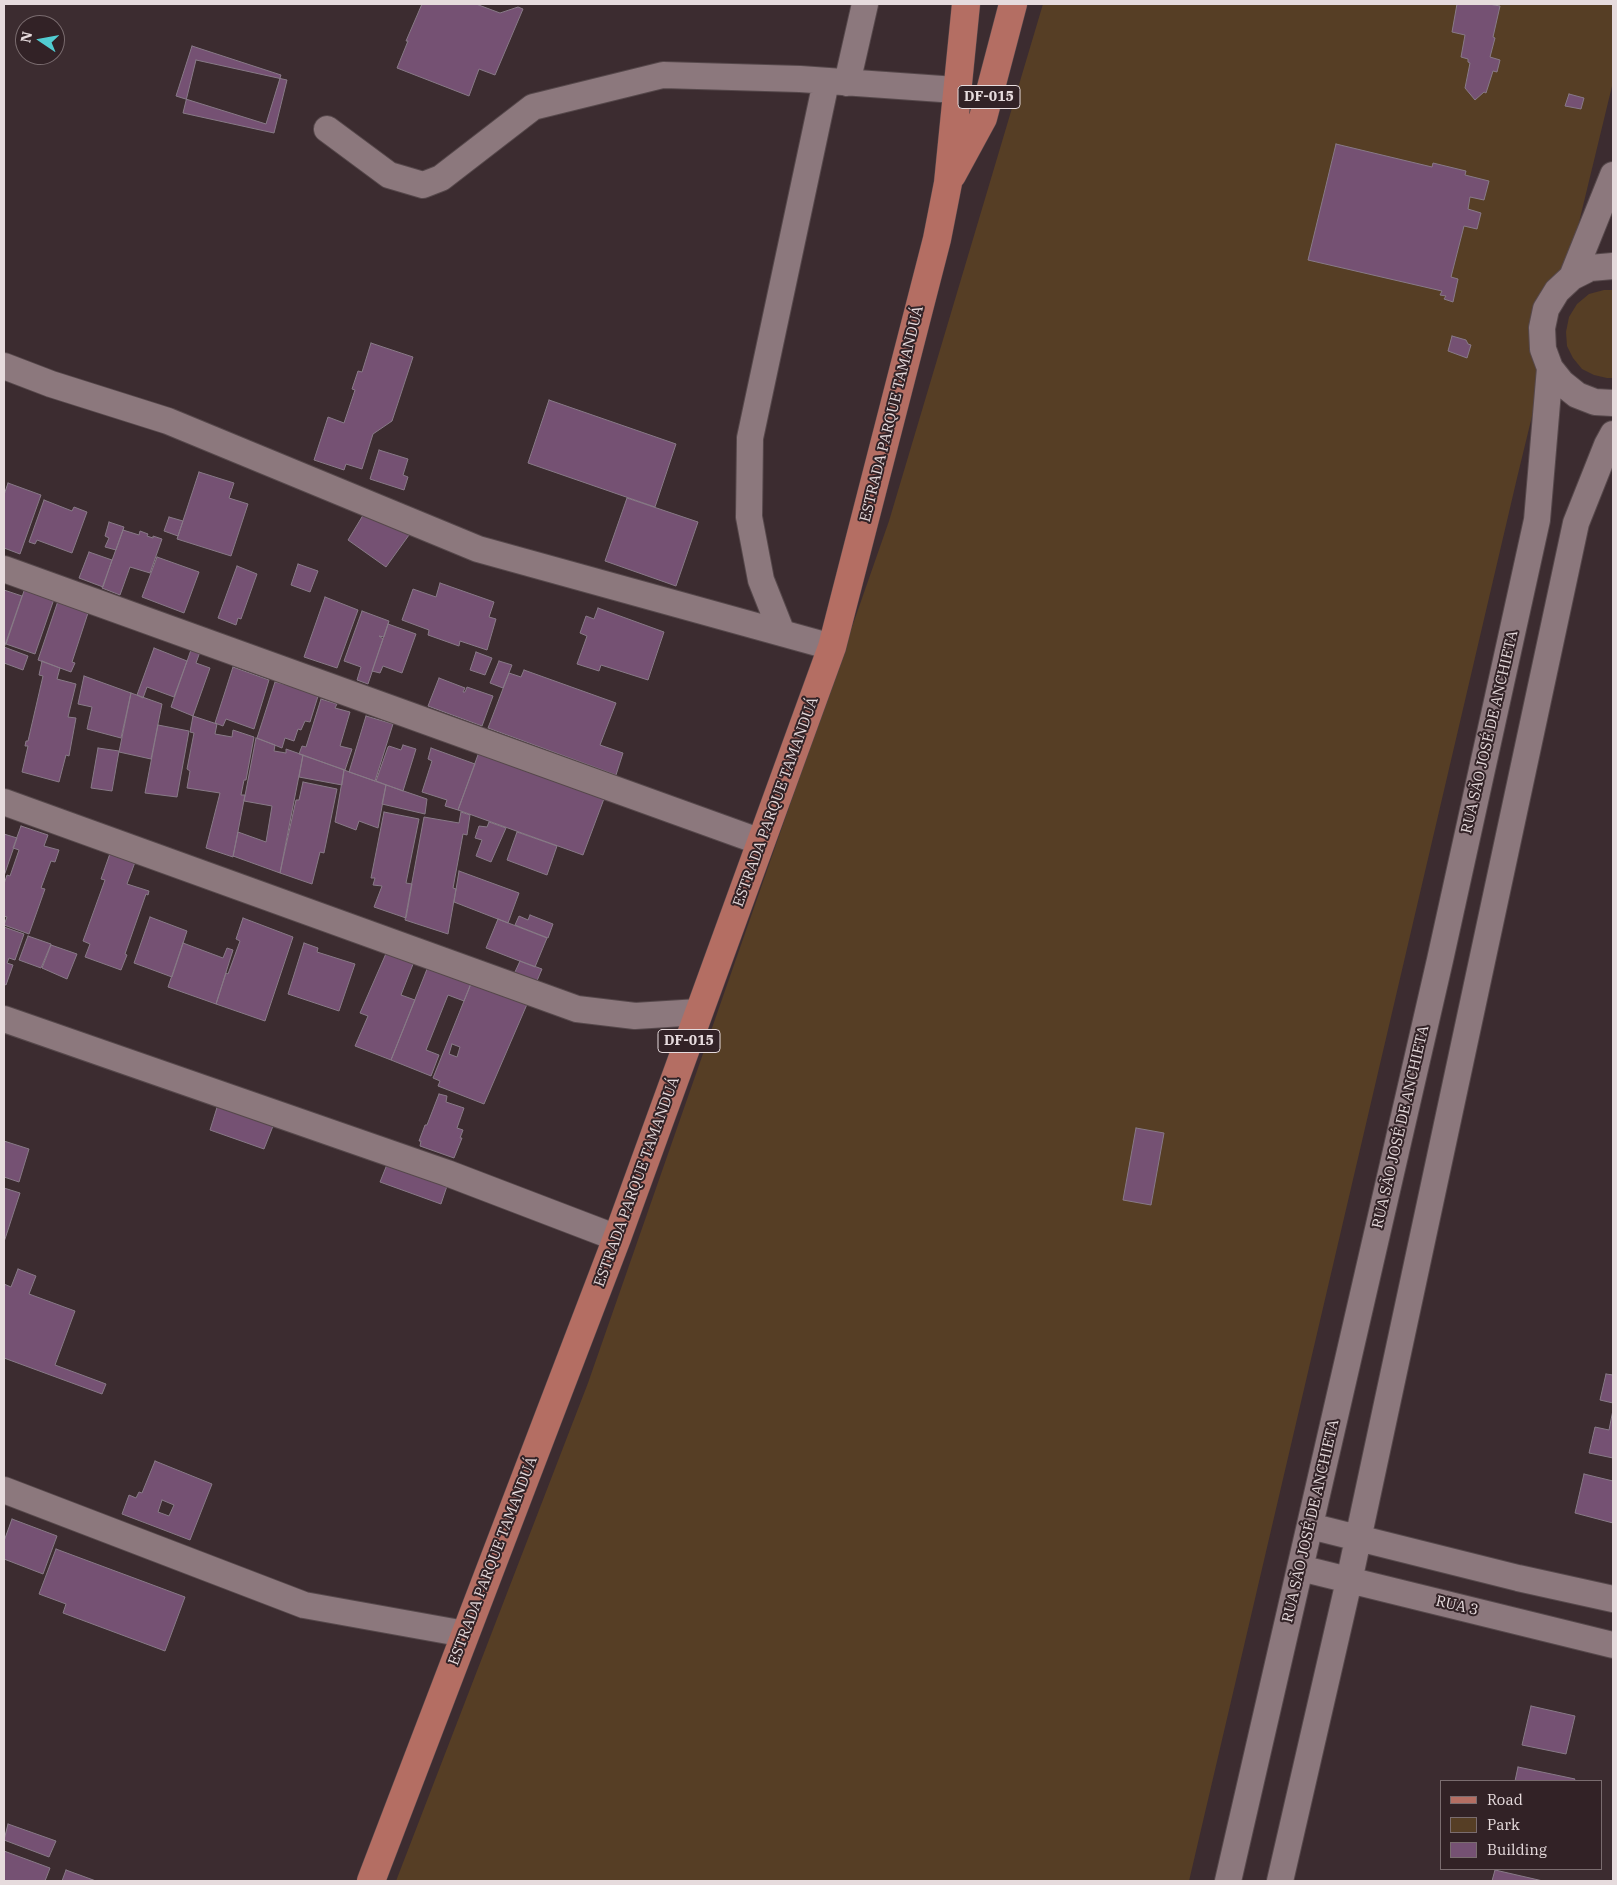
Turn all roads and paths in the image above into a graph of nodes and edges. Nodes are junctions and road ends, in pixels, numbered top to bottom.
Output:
1 (865, 4) edge
2 (966, 4) edge
3 (1013, 4) edge
4 (836, 83) junction
5 (956, 90) junction
6 (326, 129) dead end
7 (1613, 175) edge
8 (948, 182) junction
9 (1613, 266) edge
10 (1572, 277) junction
11 (4, 366) edge
12 (1550, 368) junction
13 (1613, 403) edge
14 (1613, 434) edge
15 (4, 569) edge
16 (782, 633) junction
17 (832, 647) junction
18 (4, 802) edge
19 (761, 842) junction
20 (699, 1012) junction
21 (4, 1019) edge
22 (617, 1238) junction
23 (4, 1490) edge
24 (1310, 1526) junction
25 (1358, 1537) junction
26 (1300, 1568) junction
27 (1349, 1580) junction
28 (1613, 1599) edge
29 (465, 1634) junction
30 (1613, 1645) edge
31 (370, 1881) edge
32 (1228, 1881) edge
33 (1280, 1881) edge

1 - 4 street
2 - 5 main road, ESTRADA PARQUE TAMANDUÁ / DF-015
3 - 8 main road, ESTRADA PARQUE TAMANDUÁ / DF-015
4 - 5 street
4 - 6 street
4 - 16 street
5 - 8 main road, ESTRADA PARQUE TAMANDUÁ / DF-015
7 - 10 street, RUA SÃO JOSÉ DE ANCHIETA
8 - 17 main road, ESTRADA PARQUE TAMANDUÁ / DF-015
9 - 10 street, RUA SÃO JOSÉ DE ANCHIETA
10 - 12 street, RUA SÃO JOSÉ DE ANCHIETA
11 - 16 street
12 - 13 street, RUA SÃO JOSÉ DE ANCHIETA
12 - 24 street, RUA SÃO JOSÉ DE ANCHIETA
14 - 25 street
15 - 19 street
16 - 17 street
17 - 19 main road, ESTRADA PARQUE TAMANDUÁ / DF-015
18 - 20 street
19 - 20 main road, ESTRADA PARQUE TAMANDUÁ / DF-015
20 - 22 main road, ESTRADA PARQUE TAMANDUÁ / DF-015
21 - 22 street
22 - 29 main road, ESTRADA PARQUE TAMANDUÁ / DF-015
23 - 29 street
24 - 25 street
24 - 26 street, RUA SÃO JOSÉ DE ANCHIETA
25 - 27 street
25 - 28 street
26 - 27 street, RUA 3
26 - 32 street, RUA SÃO JOSÉ DE ANCHIETA
27 - 30 street, RUA 3
27 - 33 street
29 - 31 main road, ESTRADA PARQUE TAMANDUÁ / DF-015

